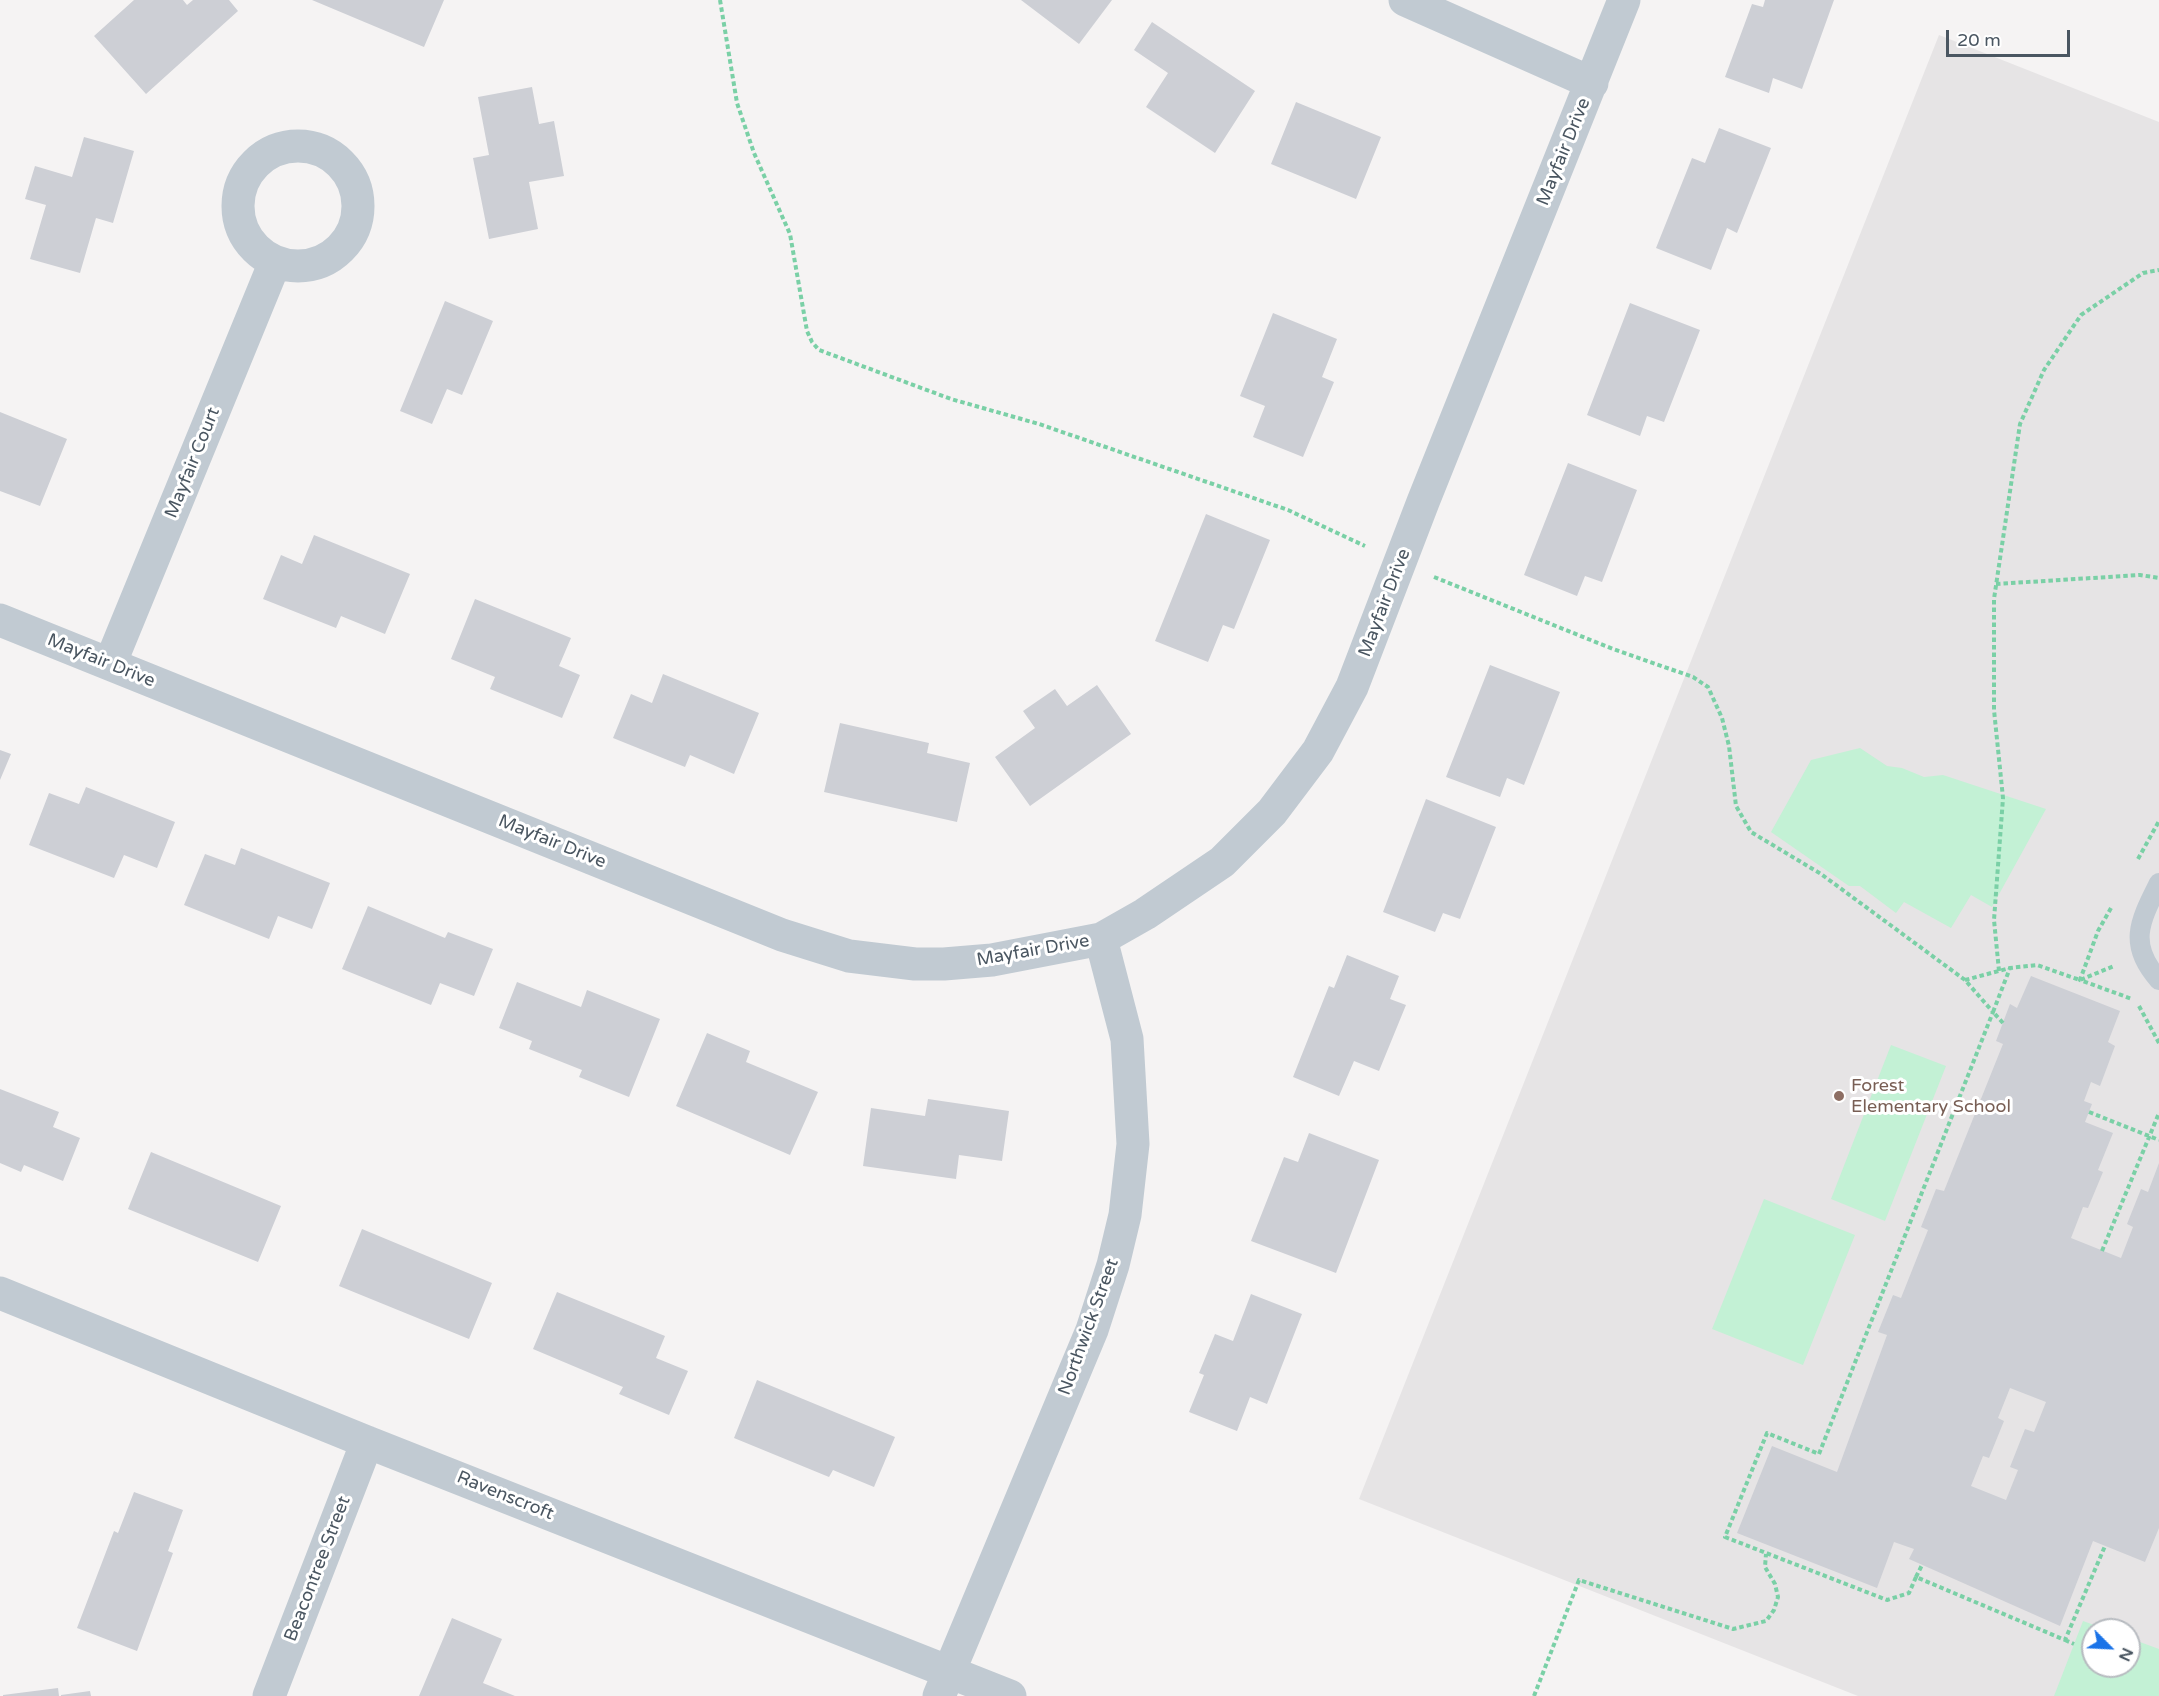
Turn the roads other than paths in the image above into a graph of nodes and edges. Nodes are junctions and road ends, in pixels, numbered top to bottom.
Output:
1 (1405, 0) edge
2 (1624, 0) edge
3 (1592, 83) junction
4 (275, 262) dead end
5 (0, 620) edge
6 (111, 664) junction
7 (2159, 883) edge
8 (1101, 939) junction
9 (2159, 980) edge
10 (0, 1293) edge
11 (367, 1442) junction
12 (944, 1684) edge
13 (269, 1696) edge
14 (1010, 1696) edge

1 - 3 street
2 - 3 street, Mayfair Drive
3 - 8 street, Mayfair Drive
4 - 6 street, Mayfair Court
5 - 6 street, Mayfair Drive
6 - 8 street, Mayfair Drive
7 - 9 lane
8 - 12 street, Northwick Street
10 - 11 street, Ravenscroft
11 - 12 street, Ravenscroft
11 - 13 street, Beacontree Street
12 - 14 street, Ravenscroft

